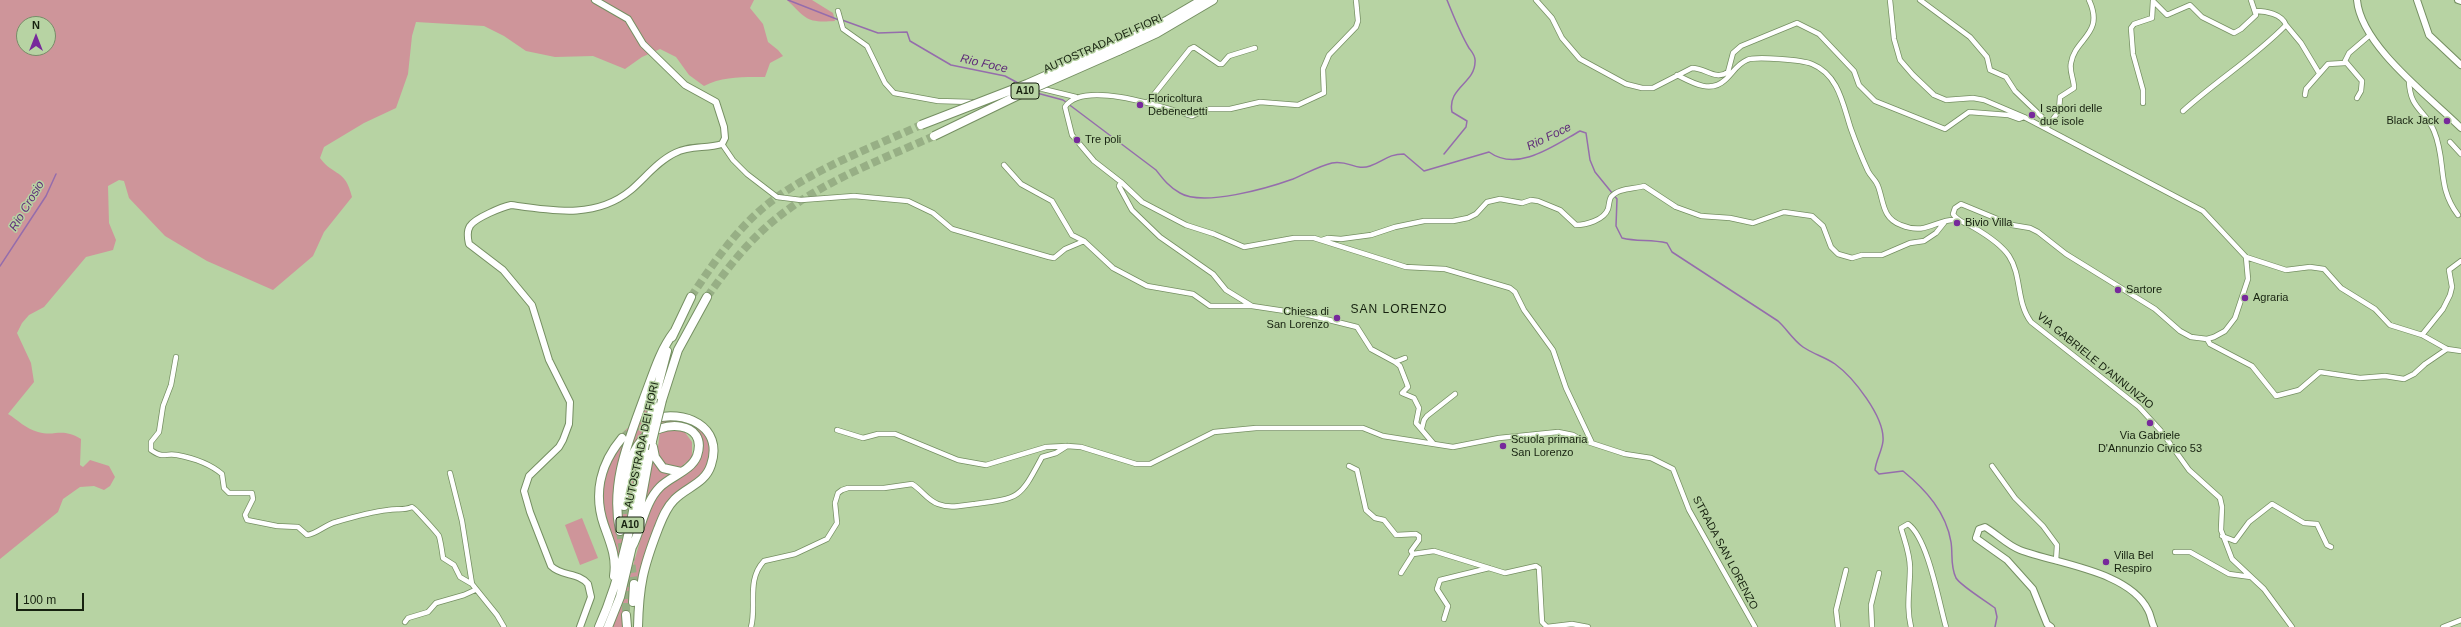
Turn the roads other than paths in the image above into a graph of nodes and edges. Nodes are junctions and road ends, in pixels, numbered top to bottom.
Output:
1 (595, 0) edge
2 (1202, 0) edge
3 (1213, 0) edge
4 (1356, 0) edge
5 (1536, 0) edge
6 (1890, 0) edge
7 (1920, 0) edge
8 (2090, 0) edge
9 (2251, 0) edge
10 (2358, 0) edge
11 (2417, 0) edge
12 (2458, 0) edge
13 (2461, 1) edge
14 (838, 11) dead end
15 (2256, 11) junction
16 (2286, 24) junction
17 (2370, 35) junction
18 (1117, 48) junction
19 (1255, 48) dead end
20 (2345, 63) junction
21 (2461, 65) edge
22 (2319, 73) junction
23 (1728, 74) junction
24 (1677, 75) junction
25 (2409, 81) junction
26 (2305, 95) dead end
27 (1076, 98) junction
28 (2357, 98) dead end
29 (1148, 102) junction
30 (2142, 104) dead end
31 (2183, 112) dead end
32 (2024, 117) junction
33 (920, 125) tunnel mouth
34 (2047, 127) junction
35 (2461, 128) edge
36 (934, 136) tunnel mouth
37 (2450, 142) dead end
38 (722, 144) junction
39 (2461, 154) edge
40 (1004, 165) dead end
41 (1121, 182) junction
42 (2458, 215) dead end
43 (1956, 220) junction
44 (1944, 223) junction
45 (1322, 240) junction
46 (1084, 241) junction
47 (2246, 257) junction
48 (2461, 261) edge
49 (691, 297) tunnel mouth
50 (707, 297) tunnel mouth
51 (1252, 306) junction
52 (674, 332) junction
53 (2422, 334) junction
54 (2207, 339) junction
55 (2447, 349) junction
56 (2461, 350) edge
57 (176, 357) dead end
58 (1405, 358) dead end
59 (1395, 362) junction
60 (1456, 394) dead end
61 (649, 426) junction
62 (1422, 428) junction
63 (837, 430) dead end
64 (622, 438) tunnel mouth
65 (652, 441) junction
66 (1433, 443) junction
67 (1592, 443) junction
68 (1067, 446) junction
69 (1349, 466) dead end
70 (1992, 466) dead end
71 (681, 472) junction
72 (450, 473) dead end
73 (624, 506) tunnel mouth
74 (620, 531) tunnel mouth
75 (2222, 536) junction
76 (632, 547) junction
77 (2331, 547) dead end
78 (2175, 552) dead end
79 (1413, 554) junction
80 (2056, 561) junction
81 (1490, 568) junction
82 (1846, 570) dead end
83 (1401, 572) dead end
84 (1879, 573) dead end
85 (2254, 577) junction
86 (472, 584) junction
87 (634, 584) tunnel mouth
88 (475, 590) junction
89 (610, 598) junction
90 (626, 616) tunnel mouth
91 (1444, 619) dead end
92 (2461, 620) edge
93 (405, 622) dead end
94 (504, 627) edge
95 (580, 627) edge
96 (599, 627) edge
97 (608, 627) edge
98 (626, 627) edge
99 (632, 627) edge
100 (638, 627) edge
101 (751, 627) edge
102 (1588, 627) edge
103 (1755, 627) edge
104 (1838, 627) edge
105 (1872, 627) edge
106 (1911, 627) edge
107 (1946, 627) edge
108 (2051, 627) edge
109 (2154, 627) edge
110 (2292, 627) edge
111 (2443, 627) edge

1 - 38 main road
2 - 18 highway, AUTOSTRADA DEI FIORI / A10
3 - 18 highway, AUTOSTRADA DEI FIORI / A10
4 - 29 street
5 - 24 street
6 - 32 street
7 - 34 street
8 - 34 street
9 - 15 street
10 - 17 main road
11 - 21 main road
12 - 13 main road
14 - 27 street
15 - 16 street
15 - 30 street
16 - 22 street
16 - 31 street
17 - 20 street
17 - 25 main road
18 - 33 highway, AUTOSTRADA DEI FIORI / A10, bridge
18 - 36 highway, AUTOSTRADA DEI FIORI / A10, bridge
19 - 29 street
20 - 22 street
20 - 28 street
22 - 26 street
23 - 24 street
23 - 24 street
23 - 32 street
23 - 44 street
25 - 35 main road
25 - 42 street
27 - 29 street
27 - 41 street
32 - 34 street
34 - 47 street
37 - 39 street
38 - 46 street
38 - 95 main road
40 - 46 street
41 - 45 street
41 - 51 street
43 - 44 street
43 - 54 street
43 - 75 street, VIA GABRIELE D'ANNUNZIO
44 - 45 street
45 - 67 street
46 - 51 street
47 - 53 street
47 - 54 street
48 - 53 street
49 - 52 highway, AUTOSTRADA DEI FIORI / A10
50 - 65 highway, AUTOSTRADA DEI FIORI / A10, bridge
51 - 59 street
52 - 61 highway, AUTOSTRADA DEI FIORI / A10, bridge
52 - 74 highway
53 - 55 street
54 - 55 street
55 - 56 street
57 - 86 street
58 - 59 street
59 - 62 street
60 - 62 street
61 - 89 highway, AUTOSTRADA DEI FIORI / A10, bridge
61 - 100 highway
62 - 66 street
63 - 68 street, STRADA SAN LORENZO
64 - 89 highway
65 - 71 highway
65 - 76 highway, AUTOSTRADA DEI FIORI / A10
66 - 67 street, STRADA SAN LORENZO
66 - 68 street, STRADA SAN LORENZO
67 - 103 street, STRADA SAN LORENZO
68 - 101 street
69 - 79 street
70 - 80 street
71 - 73 highway
71 - 76 highway
72 - 86 street
75 - 77 street
75 - 85 street, VIA GABRIELE D'ANNUNZIO
76 - 97 highway, AUTOSTRADA DEI FIORI / A10
78 - 85 street
79 - 81 street
79 - 83 street
80 - 108 main road
80 - 109 main road
81 - 91 street
81 - 102 street
82 - 104 street
84 - 105 street
85 - 110 street, VIA GABRIELE D'ANNUNZIO
86 - 88 street
87 - 99 highway
88 - 93 street
88 - 94 street
89 - 96 highway, AUTOSTRADA DEI FIORI / A10
90 - 98 highway
92 - 111 street
106 - 107 street

